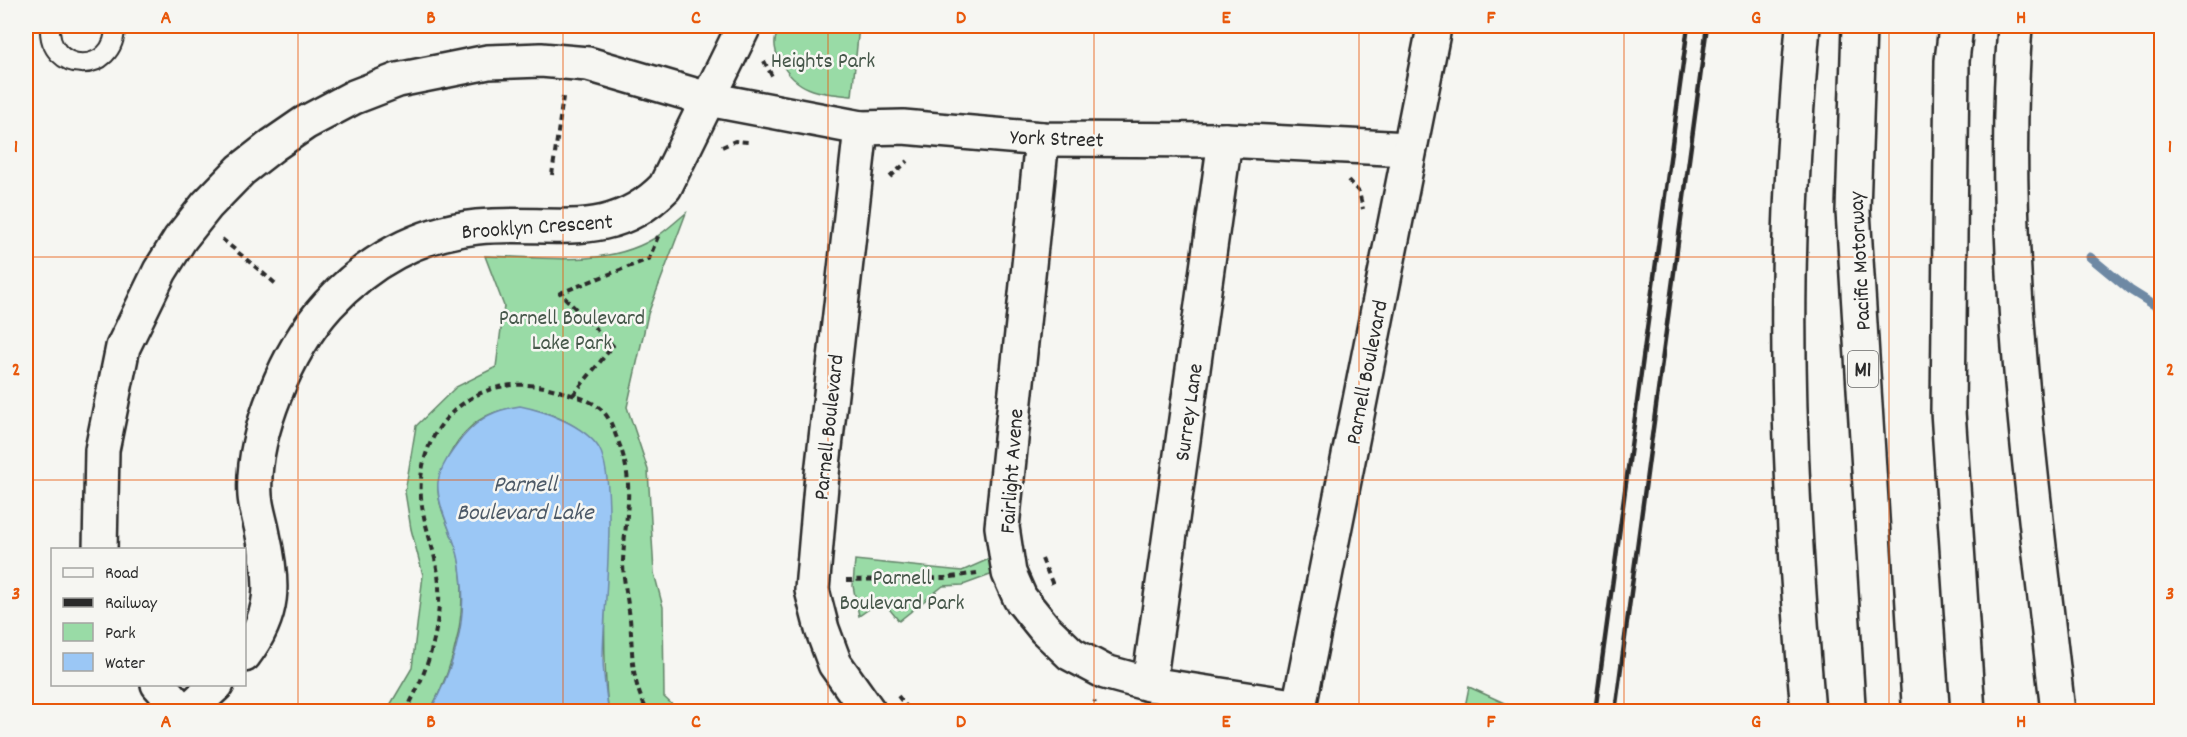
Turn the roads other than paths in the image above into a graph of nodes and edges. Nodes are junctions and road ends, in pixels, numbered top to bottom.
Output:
1 (50, 26) edge
2 (115, 26) edge
3 (744, 26) edge
4 (1803, 26) edge
5 (1859, 26) edge
6 (1956, 26) edge
7 (2016, 26) edge
8 (1433, 33) dead end
9 (708, 99) junction
10 (861, 128) junction
11 (1042, 139) junction
12 (1225, 140) junction
13 (1409, 149) junction
14 (100, 548) edge
15 (246, 652) edge
16 (1149, 684) junction
17 (160, 686) edge
18 (215, 686) edge
19 (1299, 709) edge
20 (185, 711) edge
21 (869, 711) edge
22 (1808, 711) edge
23 (1884, 711) edge
24 (1968, 711) edge
25 (2058, 711) edge

1 - 2 lane
3 - 9 main road, Brooklyn Crescent
4 - 22 main road
5 - 23 main road, Pacific Motorway / M1
6 - 24 main road
7 - 25 main road
8 - 13 main road, Parnell Boulevard
9 - 10 main road, York Street
9 - 14 main road, York Street
9 - 15 main road, Brooklyn Crescent
10 - 11 main road, York Street
10 - 21 main road, Parnell Boulevard
11 - 12 main road, York Street
11 - 16 main road, Fairlight Avene
12 - 13 main road, York Street
12 - 16 main road, Surrey Lane
13 - 19 main road, Parnell Boulevard
16 - 19 main road, Fairlight Avene
17 - 20 main road
18 - 20 main road

